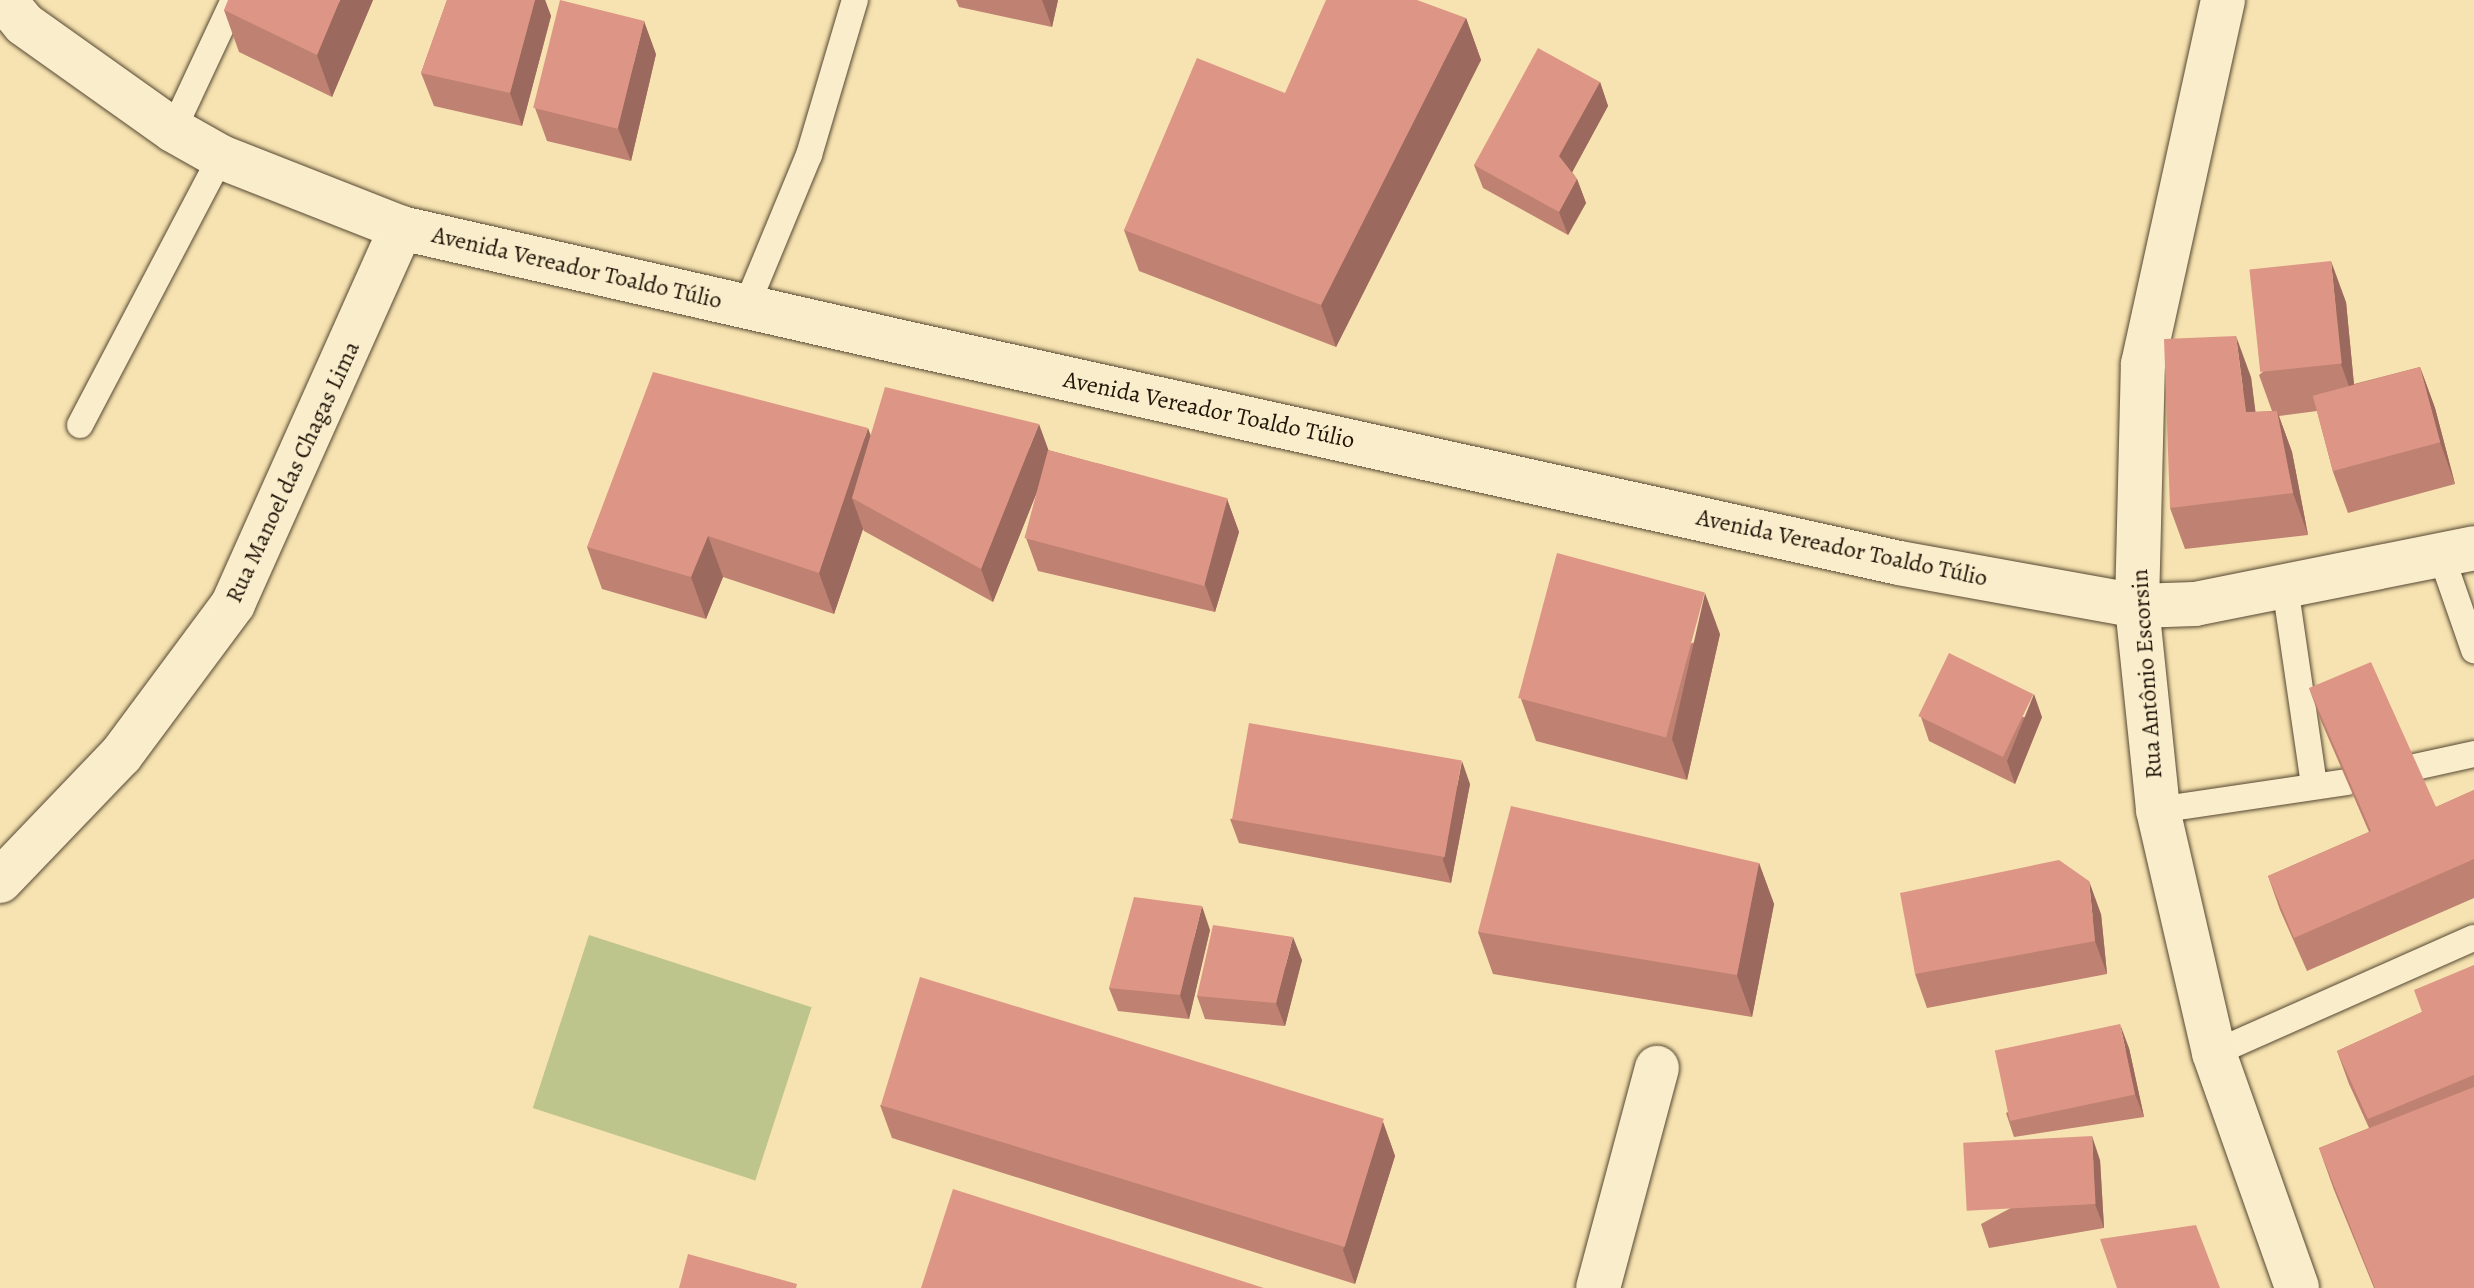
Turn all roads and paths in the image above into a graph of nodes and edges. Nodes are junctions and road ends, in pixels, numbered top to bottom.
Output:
1 (4, 0) edge
2 (234, 0) edge
3 (855, 0) edge
4 (2223, 0) edge
5 (173, 130) junction
6 (221, 157) junction
7 (401, 228) junction
8 (746, 307) junction
9 (80, 425) dead end
10 (2457, 551) edge
11 (2285, 586) junction
12 (2137, 606) junction
13 (2474, 650) edge
14 (2474, 754) edge
15 (2415, 767) edge
16 (2347, 782) edge
17 (2314, 786) junction
18 (2158, 810) junction
19 (0, 881) edge
20 (2474, 938) edge
21 (2214, 1053) junction
22 (1657, 1068) dead end
23 (1598, 1288) edge
24 (2297, 1288) edge

1 - 5 main road, Avenida Vereador Toaldo Túlio
2 - 5 lane
3 - 8 lane
4 - 12 main road, Rua Antônio Escorsin
5 - 6 main road, Avenida Vereador Toaldo Túlio
6 - 7 main road, Avenida Vereador Toaldo Túlio
6 - 9 lane
7 - 8 main road, Avenida Vereador Toaldo Túlio
7 - 19 main road, Rua Manoel das Chagas Lima
8 - 12 main road, Avenida Vereador Toaldo Túlio
10 - 11 main road, Avenida Vereador Toaldo Túlio
10 - 13 lane
11 - 12 main road, Avenida Vereador Toaldo Túlio
11 - 17 lane
12 - 18 main road, Rua Antônio Escorsin
14 - 15 lane
16 - 17 lane
17 - 18 lane
18 - 21 main road, Rua Antônio Escorsin
20 - 21 lane
21 - 24 main road, Rua Antônio Escorsin
22 - 23 main road

